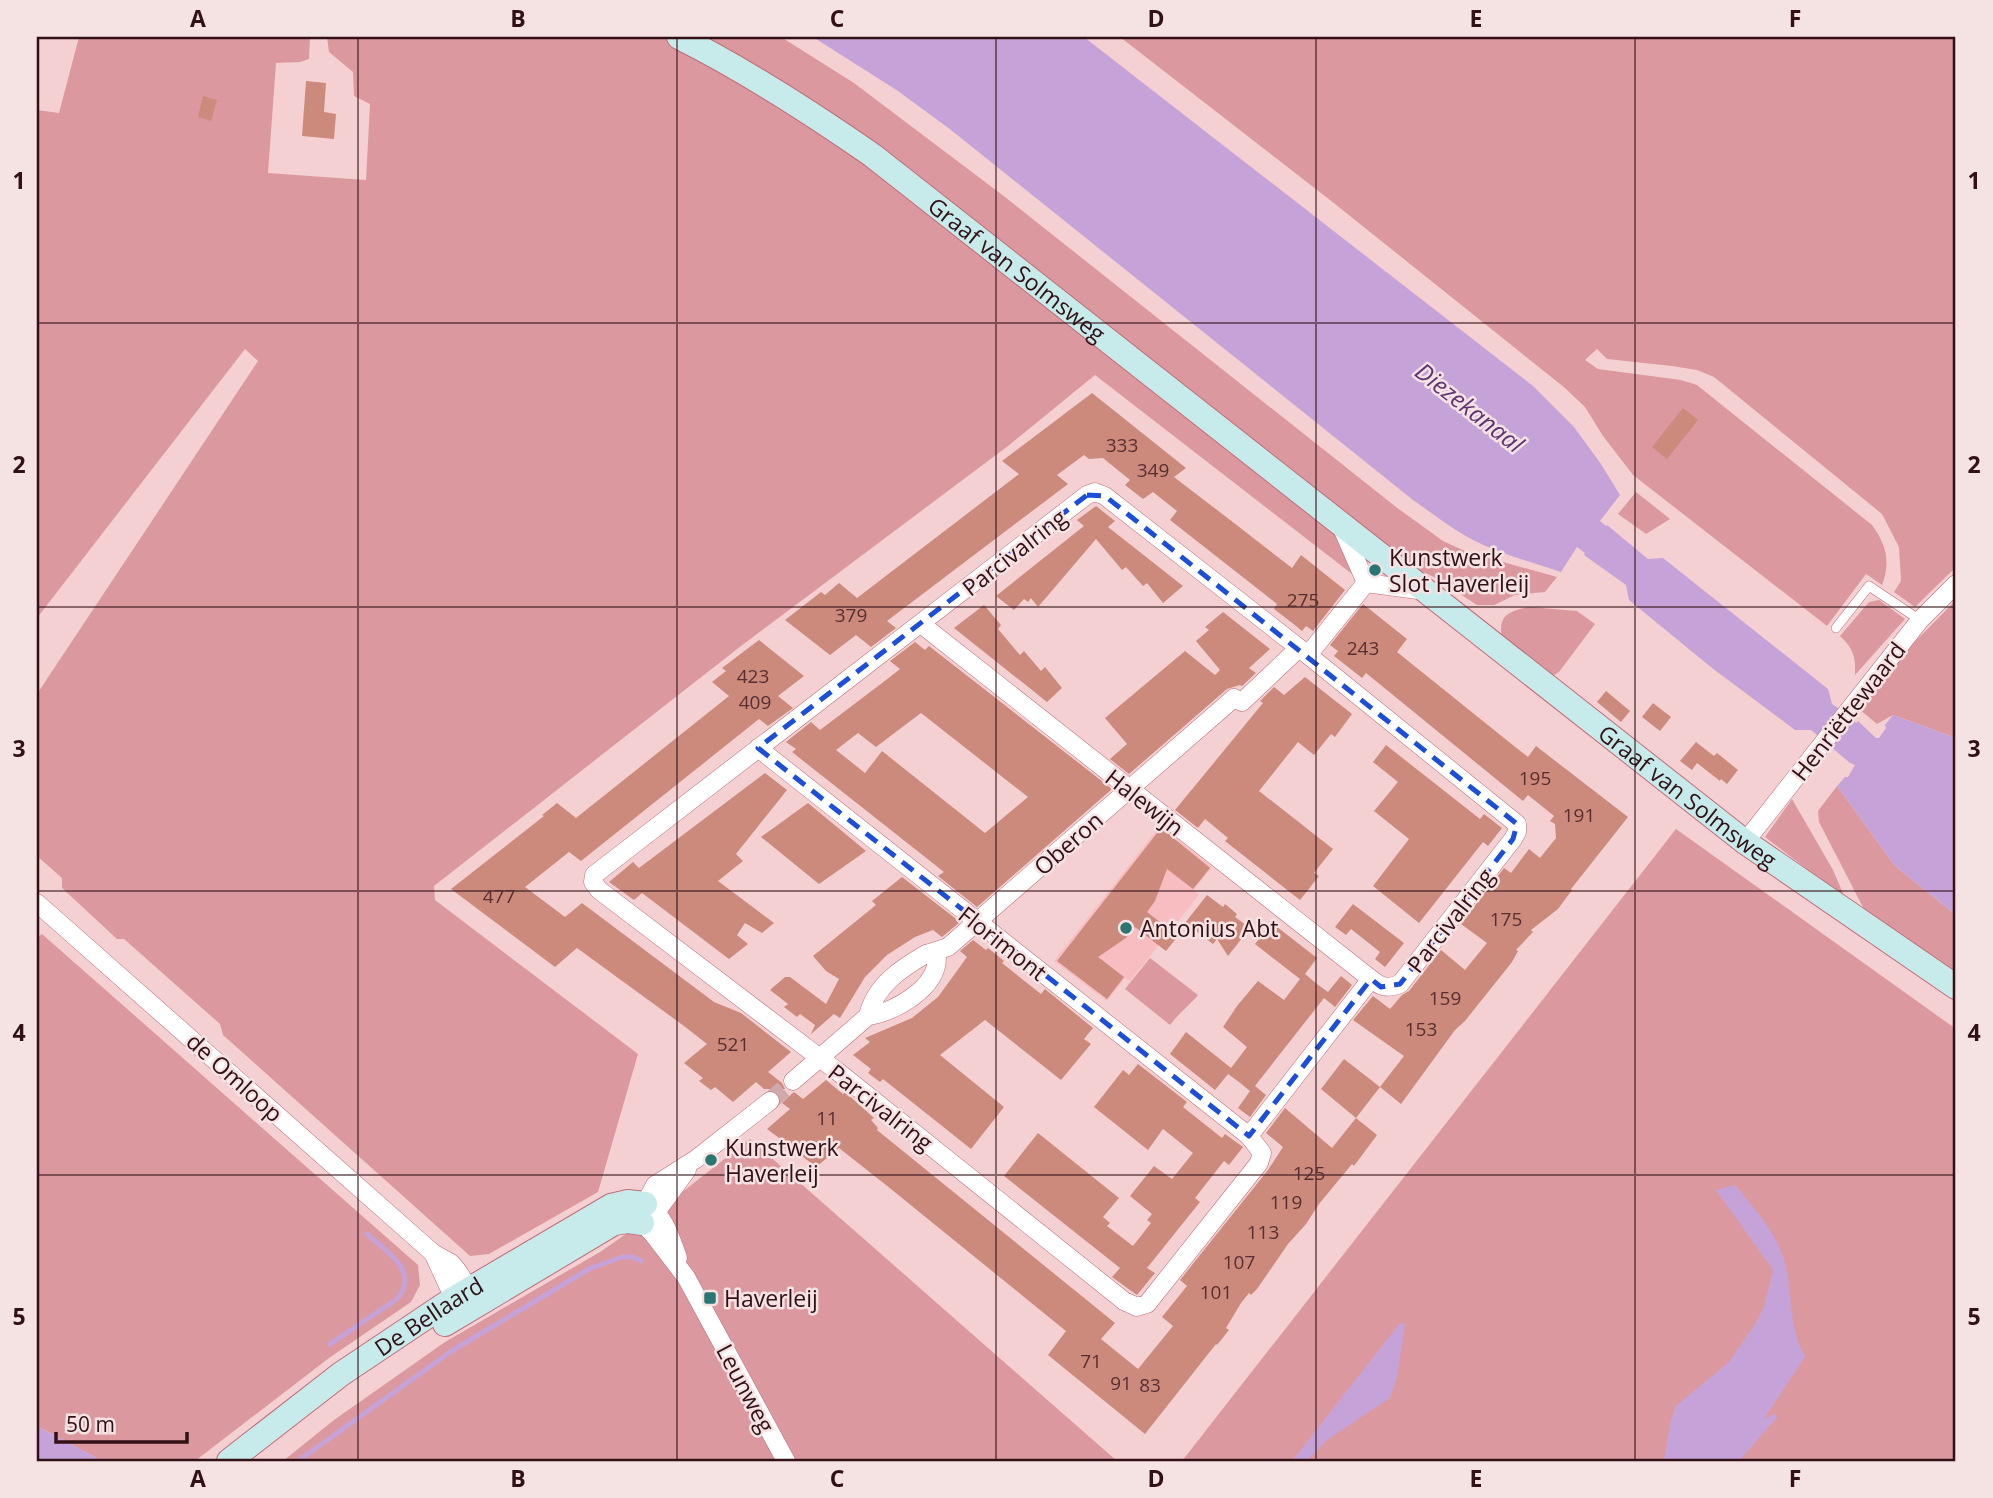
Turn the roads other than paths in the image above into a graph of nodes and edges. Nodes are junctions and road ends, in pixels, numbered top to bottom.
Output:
1 (679, 37) edge
2 (1340, 522) junction
3 (1366, 583) junction
4 (1956, 583) edge
5 (1429, 592) junction
6 (1920, 621) junction
7 (921, 624) junction
8 (1836, 628) dead end
9 (1304, 652) junction
10 (758, 748) junction
11 (1126, 787) junction
12 (1745, 842) junction
13 (37, 903) edge
14 (972, 919) junction
15 (926, 954) junction
16 (1371, 979) junction
17 (1956, 987) edge
18 (868, 1016) junction
19 (820, 1060) junction
20 (793, 1081) tunnel mouth
21 (770, 1101) tunnel mouth
22 (1249, 1136) junction
23 (648, 1213) junction
24 (466, 1301) junction
25 (229, 1461) edge
26 (254, 1461) edge
27 (786, 1461) edge

1 - 2 street, Graaf van Solmsweg
2 - 3 street, Graaf van Solmsweg
2 - 5 street, Graaf van Solmsweg
3 - 5 street
3 - 9 street
4 - 6 street, Henriëttewaard
5 - 12 street, Graaf van Solmsweg
6 - 8 lane
6 - 12 street, Henriëttewaard
7 - 9 street, Parcivalring
7 - 10 street, Parcivalring
7 - 11 street, Halewijn
9 - 11 street, Oberon
9 - 16 street, Parcivalring
10 - 14 street, Florimont
10 - 19 street, Parcivalring
11 - 14 street, Oberon
11 - 16 street, Halewijn
12 - 17 street, Graaf van Solmsweg
13 - 24 street, de Omloop
14 - 15 street, Oberon
14 - 22 street, Florimont
15 - 18 street, Oberon
15 - 18 street, Oberon
16 - 22 street
18 - 19 street, Oberon
19 - 20 street, Oberon
19 - 22 street, Parcivalring
21 - 23 street
23 - 24 street, De Bellaard
23 - 27 street, Leunweg
24 - 25 street, De Bellaard
24 - 26 street, De Bellaard

